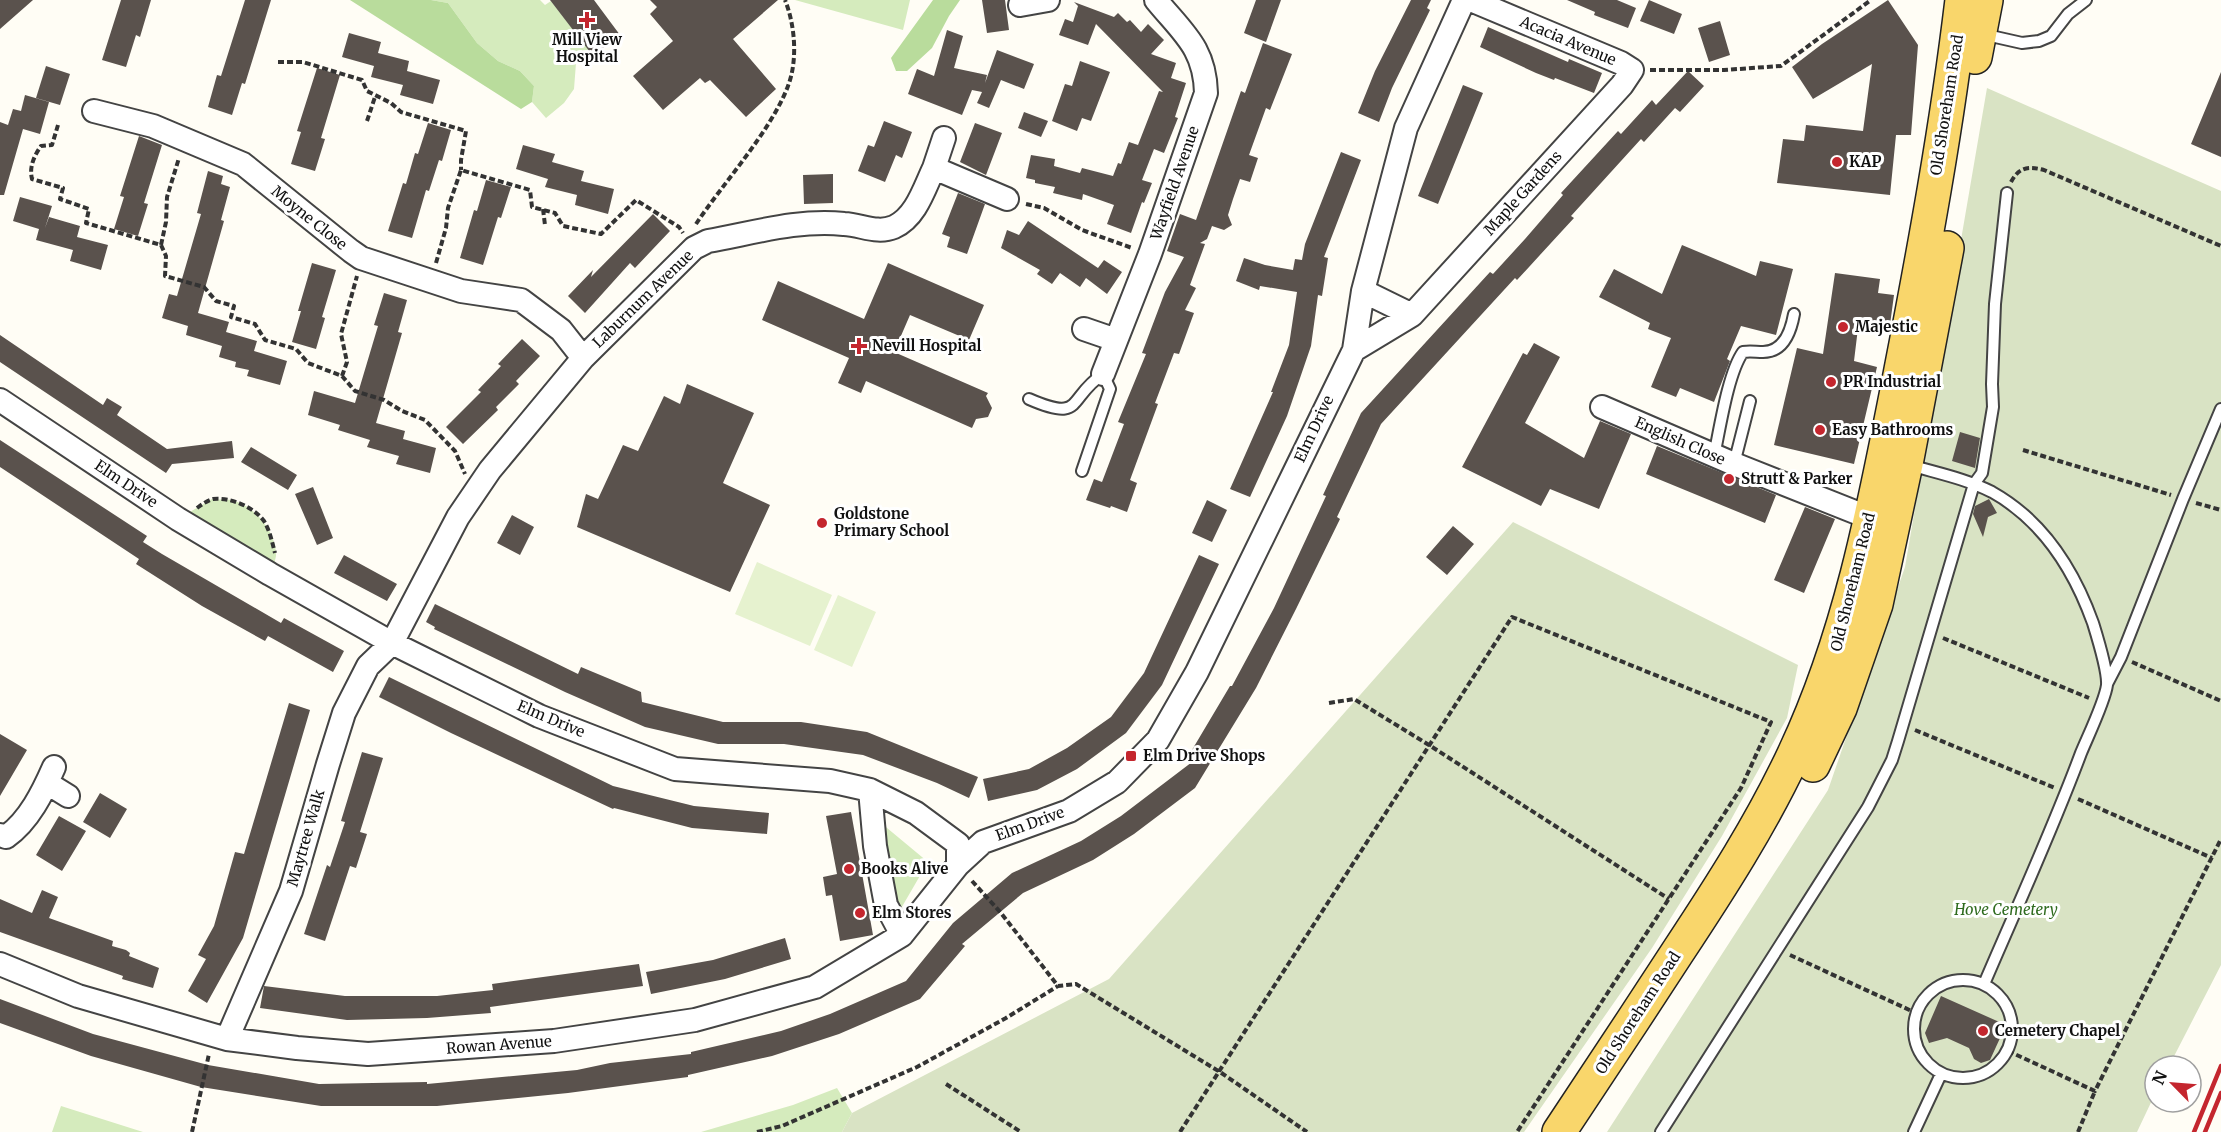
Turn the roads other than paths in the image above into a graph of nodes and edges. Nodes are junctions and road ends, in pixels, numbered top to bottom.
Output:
1 (1048, 0) edge
2 (1156, 0) edge
3 (1464, 0) edge
4 (1471, 0) edge
5 (1986, 0) edge
6 (2086, 0) edge
7 (1020, 5) dead end
8 (1967, 21) edge
9 (1632, 70) joint
10 (94, 111) dead end
11 (944, 138) dead end
12 (934, 168) junction
13 (2007, 193) road end
14 (1007, 199) road end
15 (1363, 291) junction
16 (1794, 314) dead end
17 (1412, 315) junction
18 (1084, 329) dead end
19 (1116, 340) junction
20 (1354, 350) junction
21 (583, 358) junction
22 (1103, 374) junction
23 (1029, 399) dead end
24 (0, 400) edge
25 (1750, 400) dead end
26 (1602, 407) dead end
27 (2221, 409) edge
28 (1724, 460) junction
29 (1895, 460) junction
30 (1082, 471) dead end
31 (1974, 484) junction
32 (1882, 521) junction
33 (392, 643) junction
34 (2107, 684) junction
35 (870, 790) junction
36 (68, 796) dead end
37 (0, 835) edge
38 (958, 865) junction
39 (902, 935) junction
40 (0, 964) edge
41 (1984, 984) junction
42 (221, 1037) junction
43 (1941, 1074) junction
44 (1559, 1132) edge
45 (1586, 1132) edge
46 (1661, 1132) edge
47 (1914, 1132) edge

1 - 7 street
2 - 19 street, Wayfield Avenue
3 - 15 street, Elm Drive
4 - 9 street, Acacia Avenue
5 - 8 main road, Old Shoreham Road
6 - 8 lane
8 - 29 main road, Old Shoreham Road
9 - 17 street, Maple Gardens
10 - 21 street, Moyne Close
11 - 12 street, Laburnum Avenue
12 - 14 street
12 - 21 street, Laburnum Avenue
13 - 31 lane
15 - 17 street
15 - 20 street, Elm Drive
16 - 28 lane
17 - 20 street, Maple Gardens
18 - 19 street
19 - 22 street, Wayfield Avenue
20 - 38 street, Elm Drive
21 - 33 street, Laburnum Avenue
22 - 23 lane
22 - 30 lane
24 - 33 street, Elm Drive
25 - 28 lane
26 - 28 street, English Close
27 - 34 lane
28 - 32 street, English Close
29 - 31 lane
29 - 32 main road, Old Shoreham Road
31 - 34 lane
31 - 46 lane
32 - 44 main road, Old Shoreham Road
32 - 45 main road, Old Shoreham Road
33 - 35 street, Elm Drive
33 - 42 street, Maytree Walk
34 - 41 lane
35 - 38 street, Elm Drive
35 - 39 street
36 - 37 street
38 - 39 street, Rowan Avenue
39 - 42 street, Rowan Avenue
40 - 42 street, Rowan Avenue
41 - 43 lane
41 - 43 lane
43 - 47 lane

